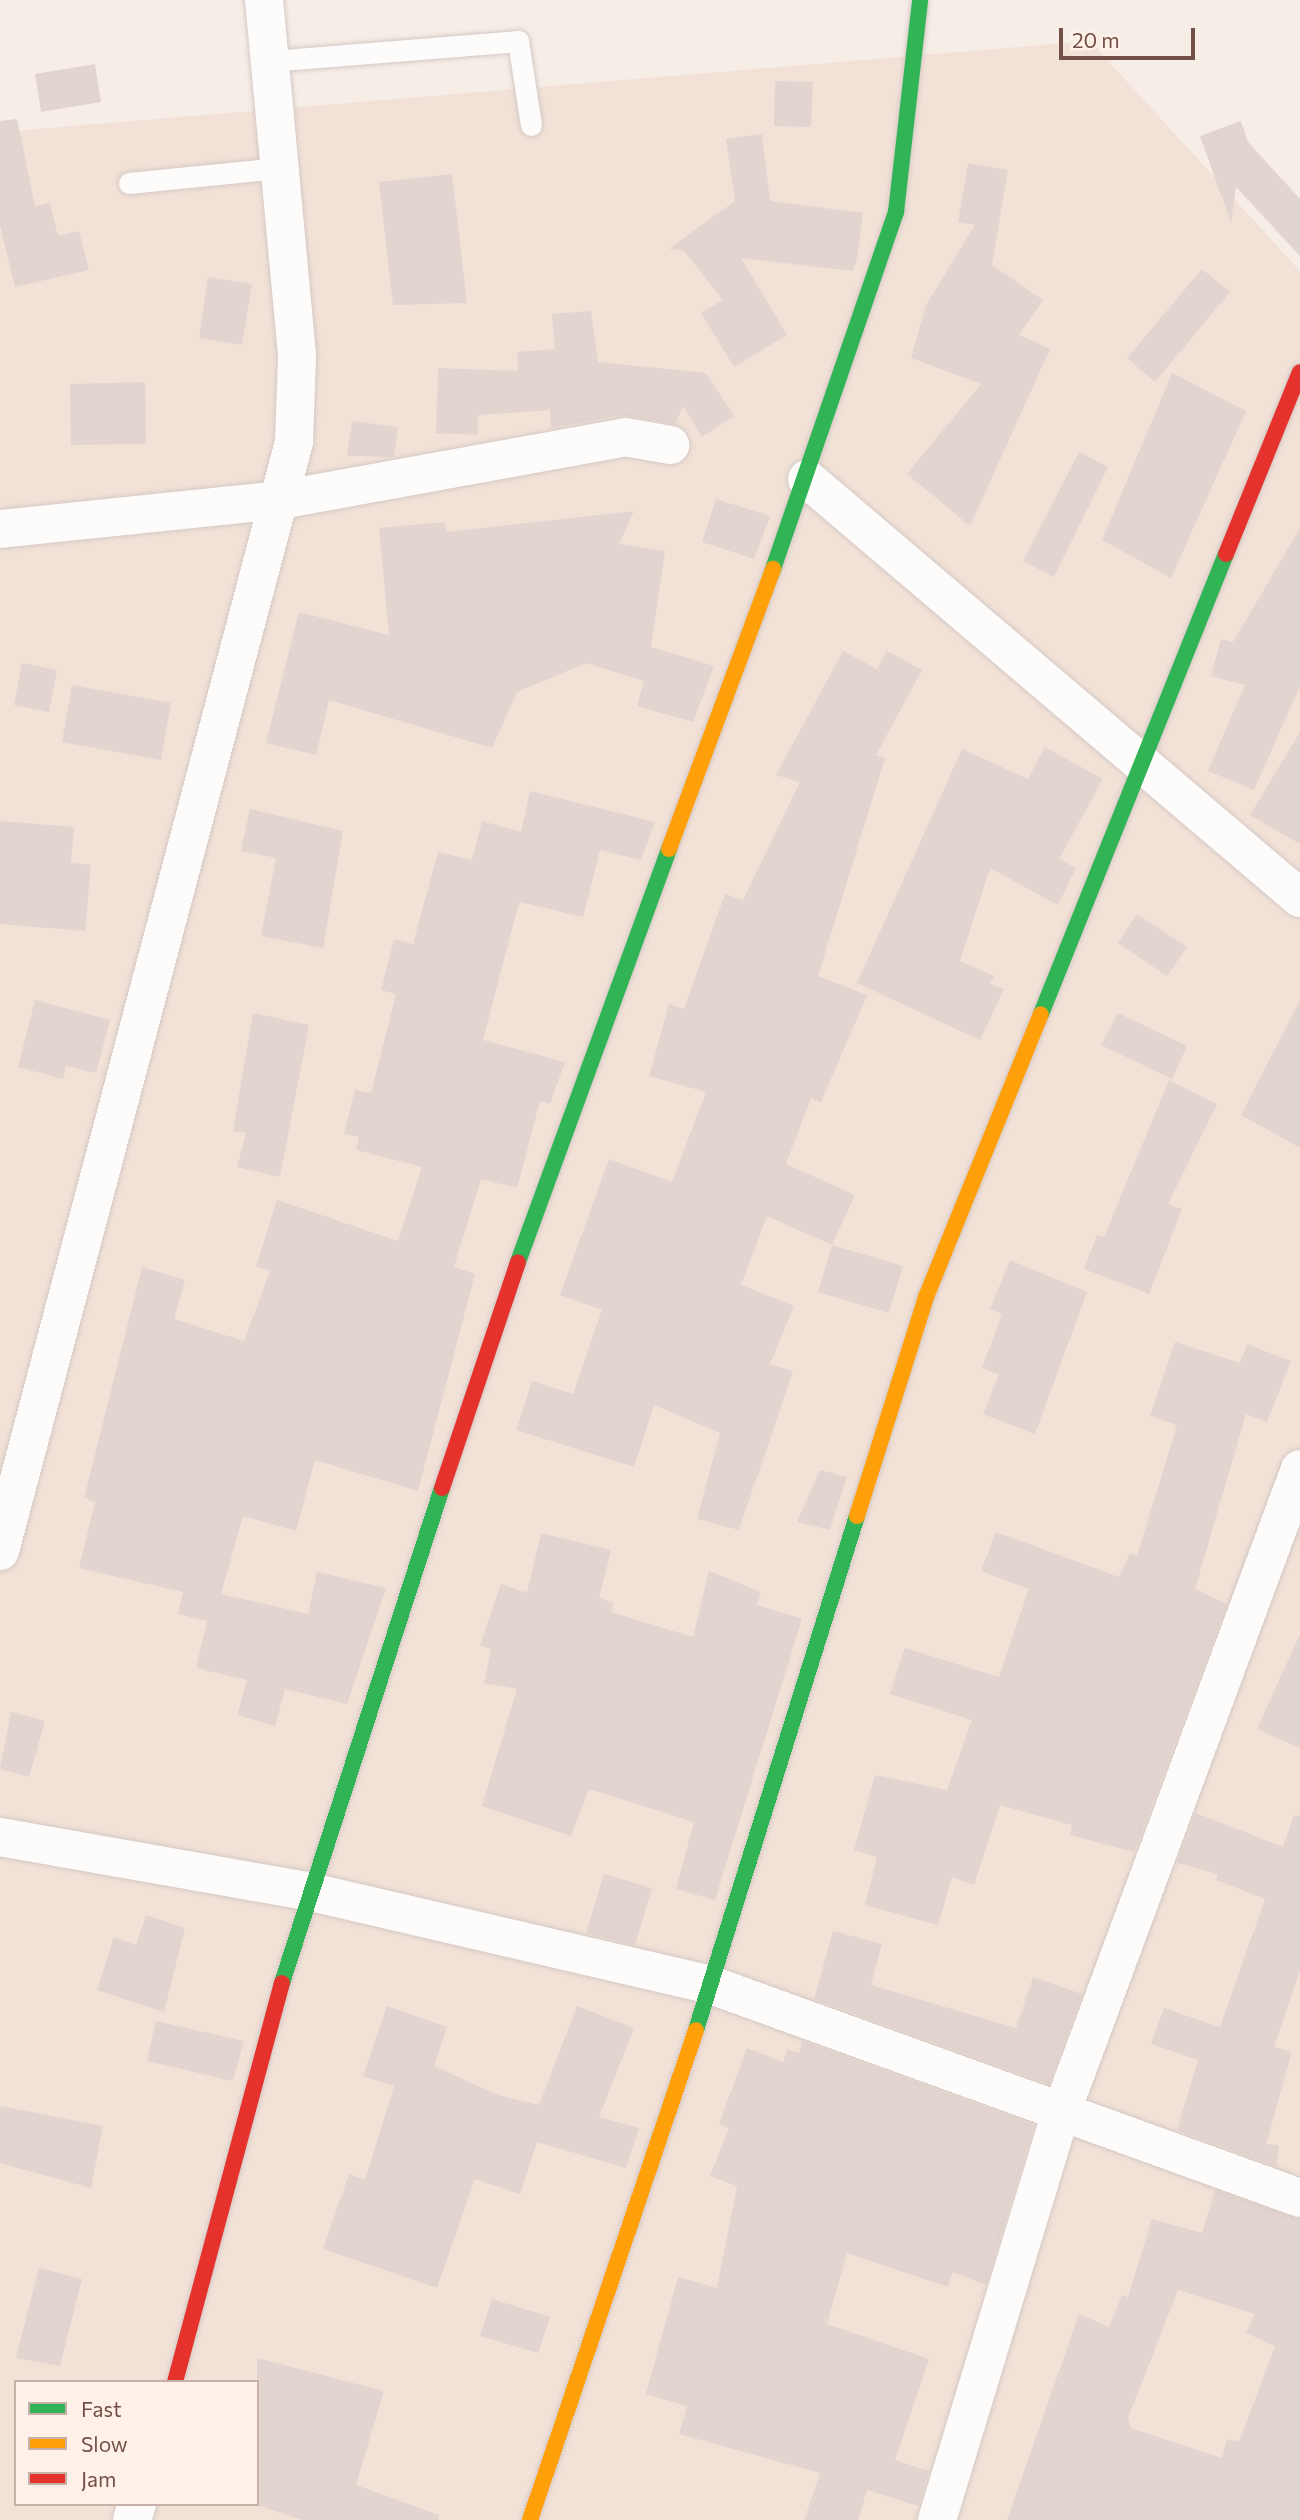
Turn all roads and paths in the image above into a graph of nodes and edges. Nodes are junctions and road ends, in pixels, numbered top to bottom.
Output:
1 (264, 0) edge
2 (920, 0) edge
3 (270, 61) junction
4 (531, 125) dead end
5 (280, 168) junction
6 (129, 183) dead end
7 (1300, 372) edge
8 (670, 445) dead end
9 (807, 479) junction
10 (280, 500) junction
11 (0, 529) edge
12 (1140, 760) junction
13 (1300, 898) edge
14 (1300, 1469) edge
15 (0, 1551) edge
16 (0, 1837) edge
17 (307, 1891) junction
18 (711, 1984) junction
19 (1060, 2116) junction
20 (1300, 2197) edge
21 (175, 2380) edge
22 (530, 2520) edge
23 (937, 2520) edge

1 - 3 street
2 - 9 street
3 - 4 lane
3 - 5 street
5 - 6 lane
5 - 10 street
7 - 12 street
8 - 10 street
9 - 12 street
9 - 17 street
10 - 11 street
10 - 15 street
12 - 13 street
12 - 18 street
14 - 19 street
16 - 17 street
17 - 18 street
17 - 21 street
18 - 19 street
18 - 22 street
19 - 20 street
19 - 23 street

